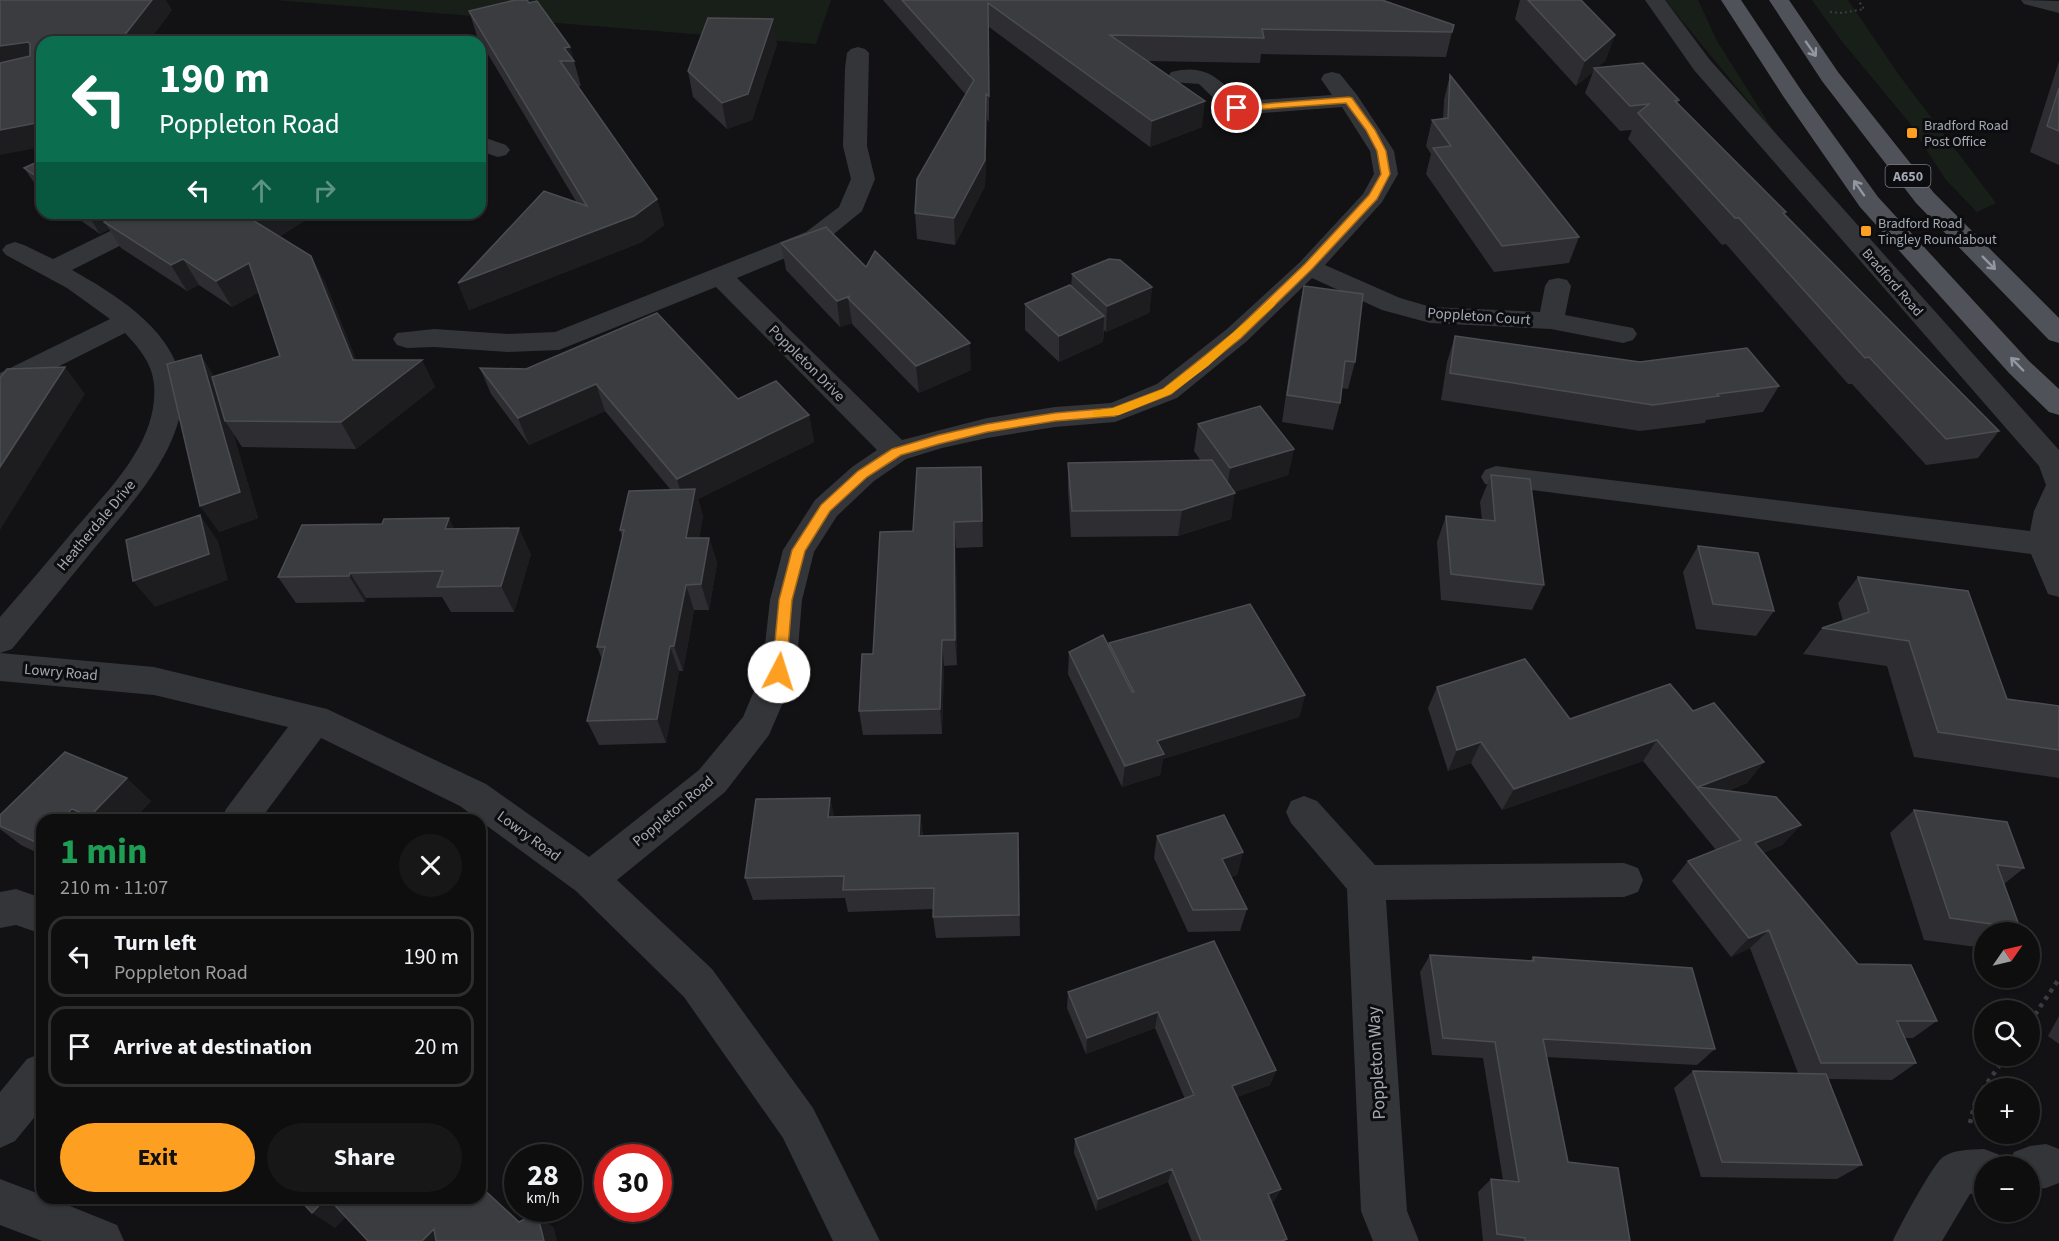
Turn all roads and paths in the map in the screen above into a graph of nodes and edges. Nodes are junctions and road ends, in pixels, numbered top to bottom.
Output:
1 (1655, 0) edge
2 (1731, 0) edge
3 (1779, 0) edge
4 (2031, 0) edge
5 (2059, 7) edge
6 (850, 63) dead end
7 (1179, 77) dead end
8 (154, 219) edge
9 (15, 250) dead end
10 (1309, 267) junction
11 (54, 269) junction
12 (718, 275) junction
13 (1558, 286) dead end
14 (128, 321) junction
15 (1551, 321) junction
16 (1623, 334) dead end
17 (2059, 334) edge
18 (407, 339) dead end
19 (0, 384) edge
20 (2059, 405) edge
21 (896, 452) junction
22 (1496, 477) edge
23 (2059, 482) edge
24 (2059, 489) edge
25 (2043, 544) junction
26 (2059, 585) edge
27 (0, 640) edge
28 (0, 667) edge
29 (315, 719) junction
30 (1304, 812) dead end
31 (244, 814) edge
32 (590, 879) junction
33 (1624, 880) dead end
34 (1366, 883) junction
35 (0, 910) edge
36 (36, 914) edge
37 (2059, 979) edge
38 (2040, 1007) edge
39 (1999, 1066) edge
40 (36, 1081) edge
41 (0, 1126) edge
42 (1971, 1172) edge
43 (0, 1202) edge
44 (101, 1241) edge
45 (857, 1241) edge
46 (1396, 1241) edge
47 (1916, 1241) edge

1 - 23 street, Bradford Road
20 -> 2 main road, A650
3 -> 17 main road, A650
4 - 5 street
6 - 12 street
7 - 10 street, Poppleton Road
8 - 11 street
9 - 11 street, Heatherdale Drive
10 - 15 street, Poppleton Court
10 - 21 street, Poppleton Road
11 - 14 street, Heatherdale Drive
12 - 18 street
12 - 21 street, Poppleton Drive
13 - 15 street, Poppleton Court
14 - 19 street
14 - 27 street, Heatherdale Drive
15 - 16 street, Poppleton Court
21 - 32 street, Poppleton Road
22 - 25 street
24 - 25 street
25 - 26 street
28 - 29 street, Lowry Road
29 - 31 street
29 - 32 street, Lowry Road
30 - 34 street
32 - 45 street, Lowry Road
33 - 34 street
34 - 46 street, Poppleton Way
35 - 36 street
37 - 38 path
39 - 42 path
40 - 41 street
42 - 47 street
43 - 44 street

